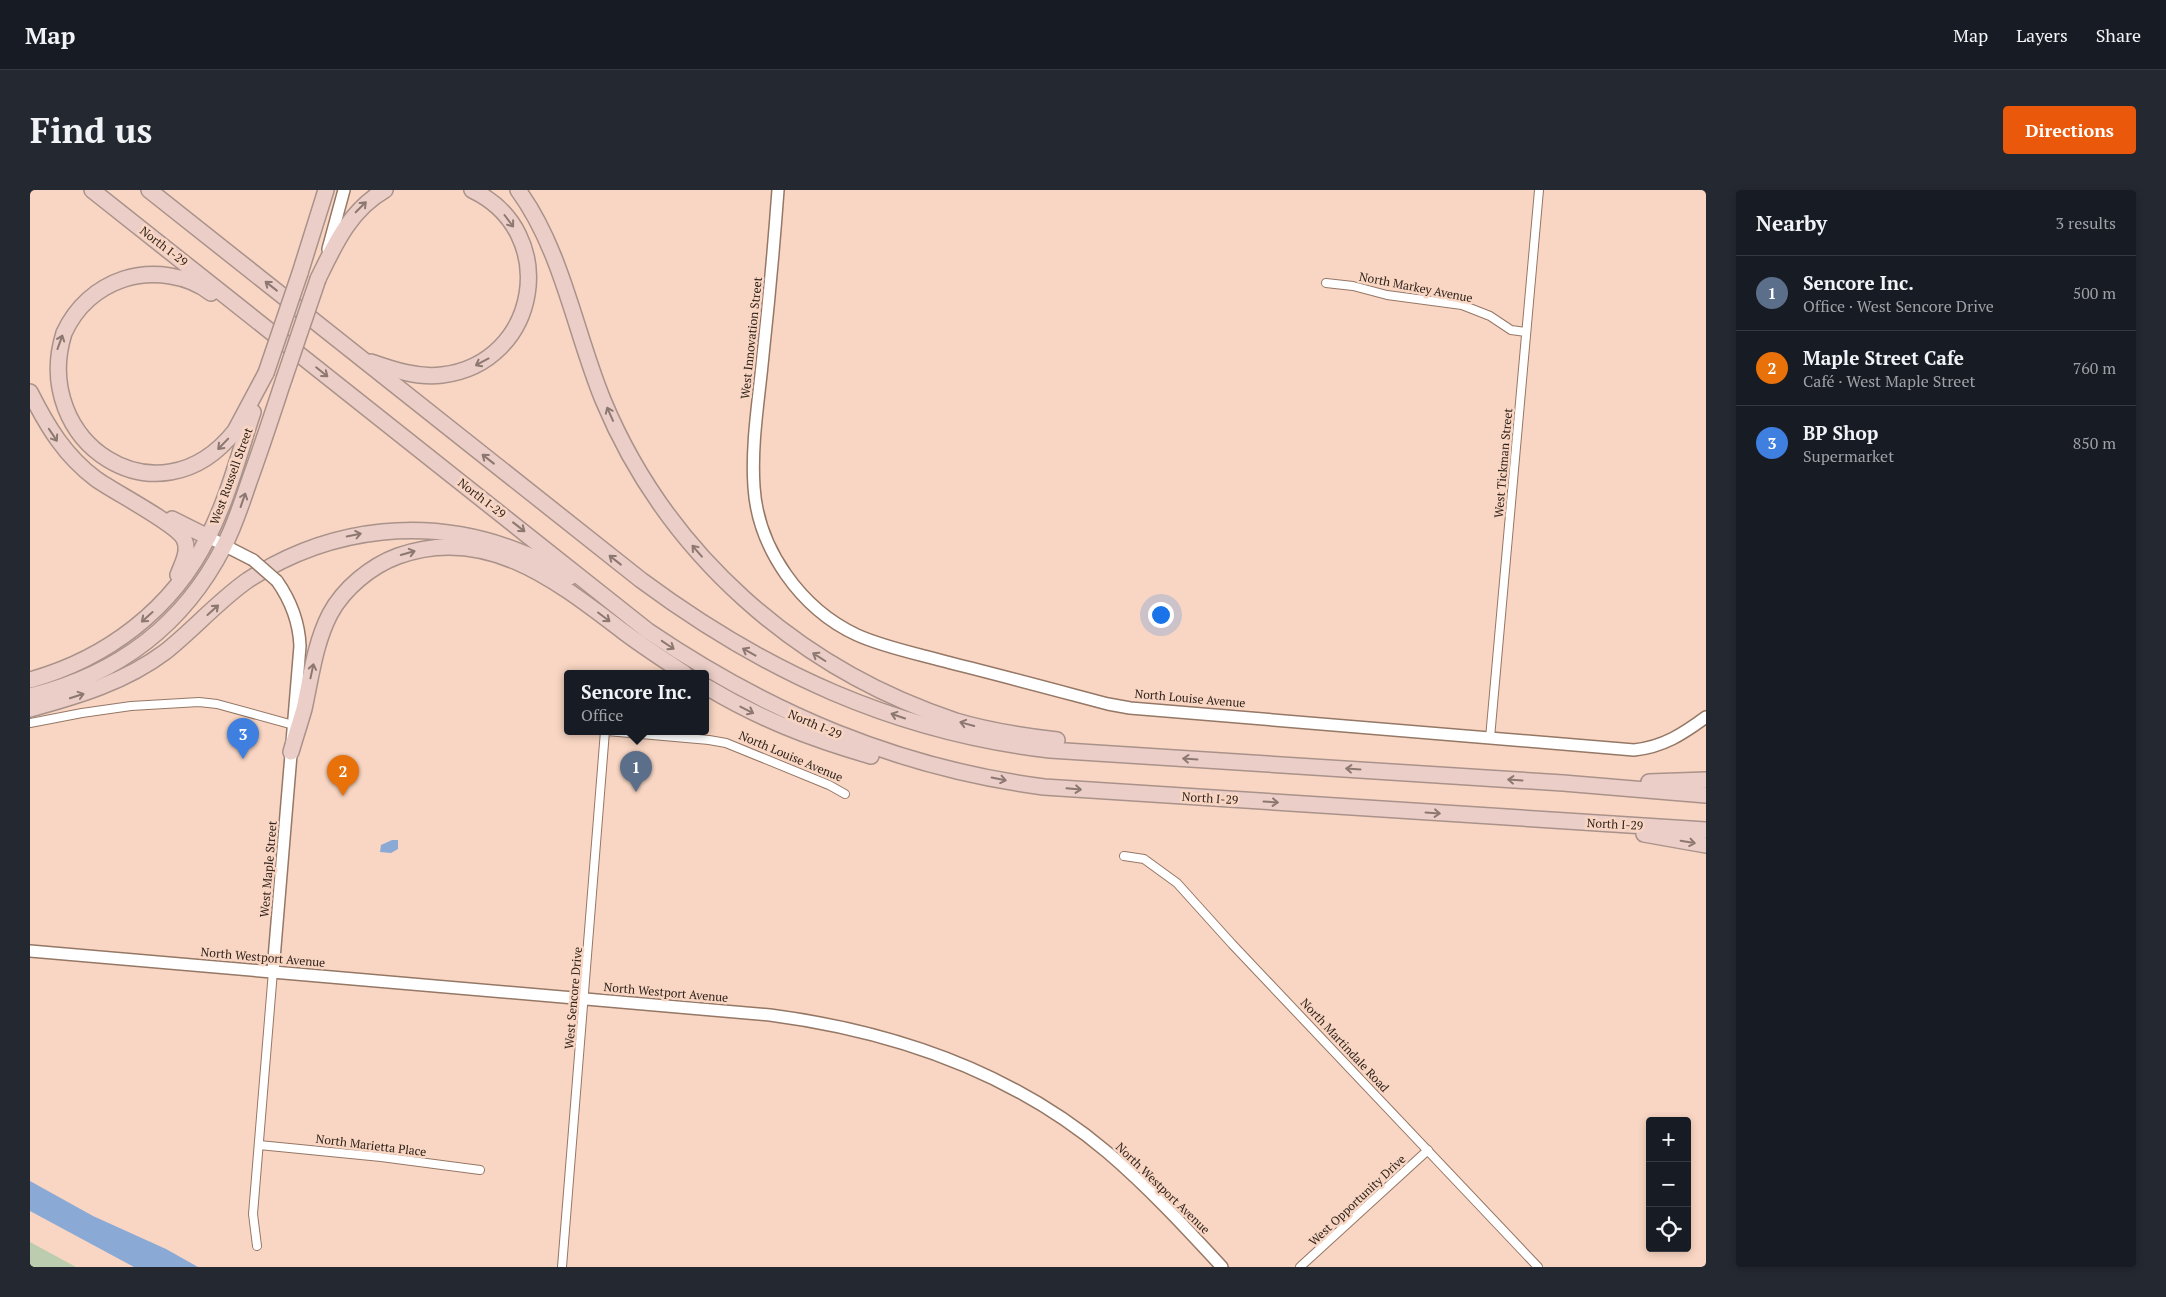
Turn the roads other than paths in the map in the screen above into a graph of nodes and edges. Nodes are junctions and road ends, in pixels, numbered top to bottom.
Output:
1 (92, 190) edge
2 (149, 190) edge
3 (326, 190) edge
4 (344, 190) edge
5 (385, 190) edge
6 (472, 190) edge
7 (518, 190) edge
8 (778, 190) edge
9 (1539, 190) edge
10 (318, 279) junction
11 (1326, 283) dead end
12 (265, 326) junction
13 (1526, 332) junction
14 (364, 360) junction
15 (266, 373) junction
16 (30, 392) edge
17 (109, 488) junction
18 (754, 489) joint
19 (208, 537) junction
20 (225, 546) junction
21 (172, 591) junction
22 (628, 617) junction
23 (679, 670) edge
24 (709, 670) edge
25 (709, 670) edge
26 (30, 680) edge
27 (709, 688) edge
28 (30, 696) edge
29 (30, 709) edge
30 (1706, 717) edge
31 (30, 723) edge
32 (296, 726) junction
33 (606, 735) edge
34 (652, 735) edge
35 (1490, 738) junction
36 (291, 752) joint
37 (1152, 756) junction
38 (938, 767) junction
39 (1706, 780) edge
40 (1563, 783) junction
41 (845, 794) dead end
42 (1706, 795) edge
43 (1554, 821) junction
44 (1706, 830) edge
45 (1706, 845) edge
46 (1124, 856) dead end
47 (30, 951) edge
48 (273, 971) junction
49 (584, 999) junction
50 (259, 1145) junction
51 (1428, 1150) junction
52 (480, 1170) dead end
53 (257, 1246) dead end
54 (562, 1267) edge
55 (1222, 1267) edge
56 (1300, 1267) edge
57 (1538, 1267) edge

1 - 12 highway, North I-29
14 -> 2 highway
3 - 15 highway, West Russell Street, bridge
4 - 10 street
10 -> 5 highway, West Russell Street
6 -> 14 highway
37 -> 7 highway
8 - 18 street, West Innovation Street
9 - 13 street, West Tickman Street
20 -> 10 highway, West Russell Street, bridge
11 - 13 street, North Markey Avenue
15 -> 12 highway
12 -> 22 highway, North I-29
13 - 35 street, West Tickman Street
37 -> 14 highway
15 - 19 highway, West Russell Street
16 -> 17 highway
17 - 19 highway
17 - 21 highway
18 - 35 street, North Louise Avenue
19 - 20 street
19 - 21 highway, West Russell Street
20 - 28 highway, West Russell Street
20 - 32 street, bridge
21 -> 26 highway, West Russell Street
22 -> 24 highway, North I-29
29 -> 22 highway
32 -> 23 highway
25 -> 38 highway, North I-29
27 -> 38 highway
30 - 35 street, North Louise Avenue
31 - 32 street
32 - 36 highway
33 - 49 street, West Sencore Drive
34 - 41 street, North Louise Avenue
36 - 48 street, West Maple Street
40 -> 37 highway
38 -> 43 highway, North I-29
39 - 40 highway
40 - 42 highway
43 - 44 highway, North I-29
43 -> 45 highway
46 - 51 street, North Martindale Road
47 - 48 street, North Westport Avenue
48 - 49 street, North Westport Avenue
48 - 50 street, West Maple Street
49 - 54 street, West Sencore Drive
49 - 55 street, North Westport Avenue
50 - 52 street, North Marietta Place
50 - 53 street, West Maple Street
51 - 56 street, West Opportunity Drive
51 - 57 street, North Martindale Road

